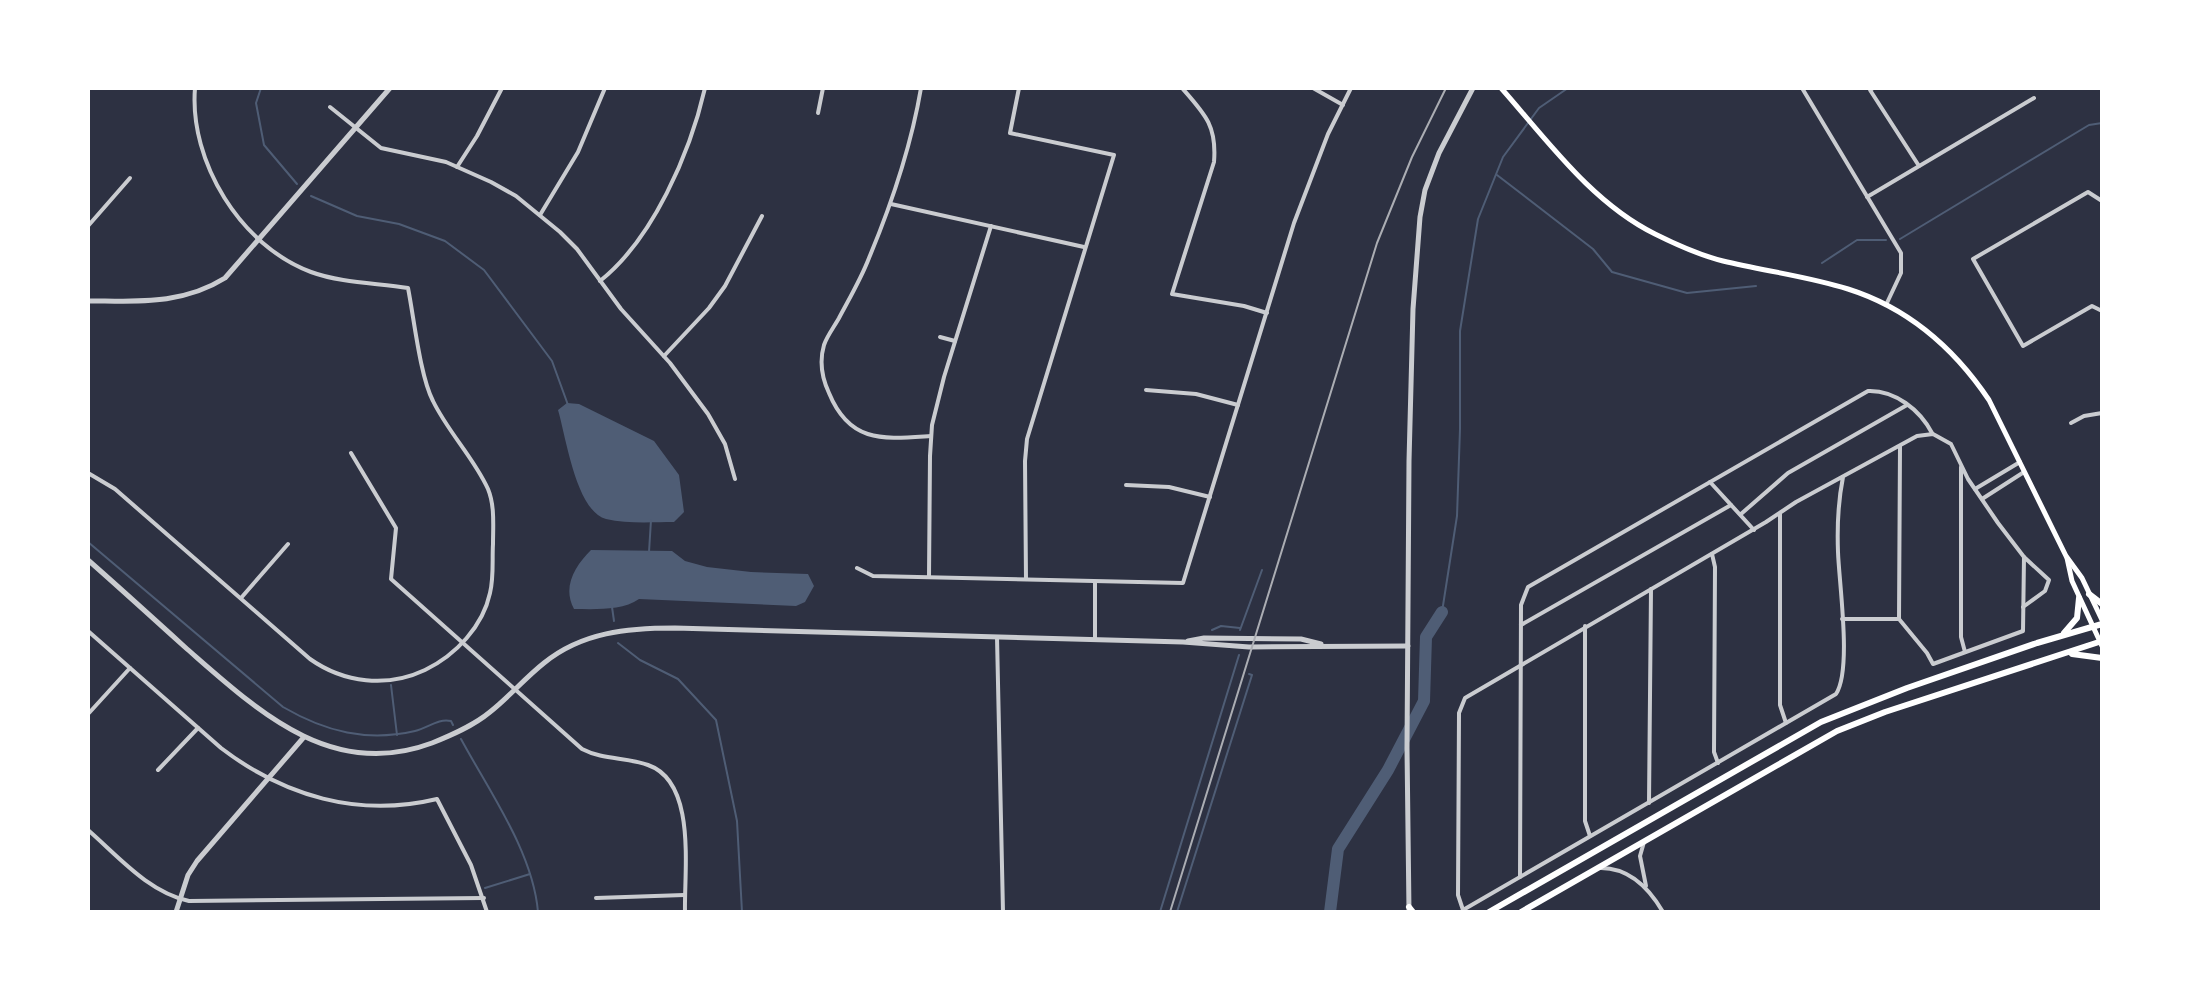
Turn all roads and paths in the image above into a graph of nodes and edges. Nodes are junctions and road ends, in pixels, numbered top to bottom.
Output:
1 (195, 88) edge
2 (390, 88) edge
3 (502, 88) edge
4 (605, 88) edge
5 (705, 88) edge
6 (823, 88) edge
7 (921, 88) edge
8 (1019, 88) edge
9 (1182, 88) edge
10 (1313, 88) edge
11 (1351, 88) edge
12 (1473, 88) edge
13 (1501, 88) edge
14 (1802, 88) edge
15 (1871, 89) edge
16 (2034, 98) dead end
17 (1343, 105) junction
18 (330, 107) dead end
19 (818, 113) dead end
20 (355, 128) junction
21 (1919, 166) junction
22 (457, 167) junction
23 (130, 178) dead end
24 (1867, 197) junction
25 (2102, 201) edge
26 (891, 204) junction
27 (540, 215) junction
28 (762, 216) dead end
29 (88, 226) edge
30 (991, 226) junction
31 (260, 239) junction
32 (1085, 247) junction
33 (600, 281) junction
34 (88, 301) edge
35 (1886, 305) junction
36 (2102, 311) edge
37 (1267, 313) junction
38 (940, 337) dead end
39 (955, 341) junction
40 (664, 356) junction
41 (1146, 390) dead end
42 (1238, 405) junction
43 (1907, 405) junction
44 (2102, 413) edge
45 (2071, 423) dead end
46 (1933, 434) junction
47 (931, 436) junction
48 (1900, 446) junction
49 (351, 453) dead end
50 (2020, 462) junction
51 (1961, 464) junction
52 (2025, 472) junction
53 (88, 473) edge
54 (1843, 477) junction
55 (735, 479) dead end
56 (1709, 481) junction
57 (1126, 485) dead end
58 (1975, 489) junction
59 (1210, 497) junction
60 (1982, 499) junction
61 (1731, 505) junction
62 (1741, 514) junction
63 (1780, 514) junction
64 (1754, 530) junction
65 (288, 544) dead end
66 (1712, 554) junction
67 (2066, 556) junction
68 (2024, 557) junction
69 (88, 560) edge
70 (857, 568) dead end
71 (929, 577) junction
72 (1026, 580) junction
73 (1095, 581) junction
74 (1651, 589) junction
75 (2089, 594) junction
76 (241, 598) junction
77 (2079, 598) junction
78 (2102, 604) edge
79 (2023, 607) junction
80 (1842, 619) junction
81 (1899, 619) junction
82 (2102, 622) edge
83 (1521, 625) junction
84 (1585, 626) junction
85 (2093, 626) junction
86 (88, 631) edge
87 (2062, 635) junction
88 (997, 637) junction
89 (1095, 639) junction
90 (461, 643) junction
91 (2101, 643) edge
92 (1408, 646) junction
93 (1965, 652) junction
94 (2065, 654) junction
95 (2102, 658) edge
96 (1520, 664) junction
97 (130, 668) junction
98 (515, 689) junction
99 (89, 713) edge
100 (1786, 723) junction
101 (198, 728) junction
102 (304, 737) junction
103 (1718, 763) junction
104 (158, 770) dead end
105 (268, 779) junction
106 (1649, 803) junction
107 (88, 830) edge
108 (1590, 836) junction
109 (1644, 841) junction
110 (1598, 868) junction
111 (1520, 877) junction
112 (1646, 886) junction
113 (684, 895) junction
114 (484, 898) junction
115 (596, 898) dead end
116 (180, 899) junction
117 (1410, 910) edge
118 (176, 912) edge
119 (487, 912) edge
120 (685, 912) edge
121 (1003, 912) edge
122 (1489, 912) edge
123 (1521, 912) edge
124 (1663, 912) edge

1 - 31 street
2 - 20 street
3 - 22 street
4 - 27 street
5 - 33 street
6 - 19 street
7 - 26 street
8 - 32 street
9 - 37 street
10 - 17 street
11 - 17 street
12 - 92 street
13 - 35 main road
14 - 24 street
15 - 21 street
16 - 21 street
17 - 37 street
18 - 20 street
20 - 22 street
20 - 31 street
21 - 24 street
22 - 27 street
23 - 29 street
24 - 35 street
25 - 36 street
26 - 30 street
26 - 47 street
27 - 33 street
28 - 40 street
30 - 32 street
30 - 39 street
31 - 34 street
31 - 90 street
32 - 72 street
33 - 40 street
35 - 50 main road
37 - 42 street
38 - 39 street
39 - 47 street
40 - 55 street
41 - 42 street
42 - 59 street
43 - 46 street
43 - 56 street
43 - 62 street
44 - 45 street
46 - 48 street
46 - 51 street
47 - 71 street
48 - 54 street
48 - 81 street
49 - 90 street
50 - 52 main road
50 - 58 street
51 - 58 street
51 - 93 street
52 - 60 street
52 - 67 main road
53 - 76 street
54 - 63 street
54 - 80 street
56 - 61 street
56 - 83 street
57 - 59 street
58 - 60 street
59 - 73 street
60 - 68 street
61 - 62 street
61 - 83 street
62 - 64 street
63 - 64 street
63 - 100 street
64 - 66 street
65 - 76 street
66 - 74 street
66 - 103 street
67 - 75 main road
67 - 77 main road
68 - 79 street
68 - 79 street
69 - 102 street
70 - 71 street
71 - 72 street
72 - 73 street
73 - 89 street
74 - 84 street
74 - 106 street
75 - 78 highway
75 - 82 main road
76 - 90 street
77 - 85 main road
77 - 87 highway
79 - 93 street
80 - 81 street
80 - 100 street
81 - 93 street
82 - 85 highway
83 - 96 street
84 - 96 street
84 - 108 street
85 - 87 highway
85 - 91 main road
86 - 97 street
87 - 122 highway
88 - 89 street
88 - 98 street
88 - 121 street
89 - 92 street
90 - 98 street
91 - 94 highway
92 - 117 street
94 - 95 highway
94 - 109 highway
96 - 111 street
96 - 111 street
97 - 99 street
97 - 101 street
98 - 102 street
98 - 113 street
100 - 103 street
101 - 104 street
101 - 105 street
102 - 105 street
103 - 106 street
105 - 114 street
105 - 116 street
106 - 108 street
107 - 116 street
108 - 111 street
109 - 110 highway
109 - 112 street
110 - 112 street
110 - 123 highway
112 - 124 street
113 - 115 street
113 - 120 street
114 - 116 street
114 - 119 street
116 - 118 street

